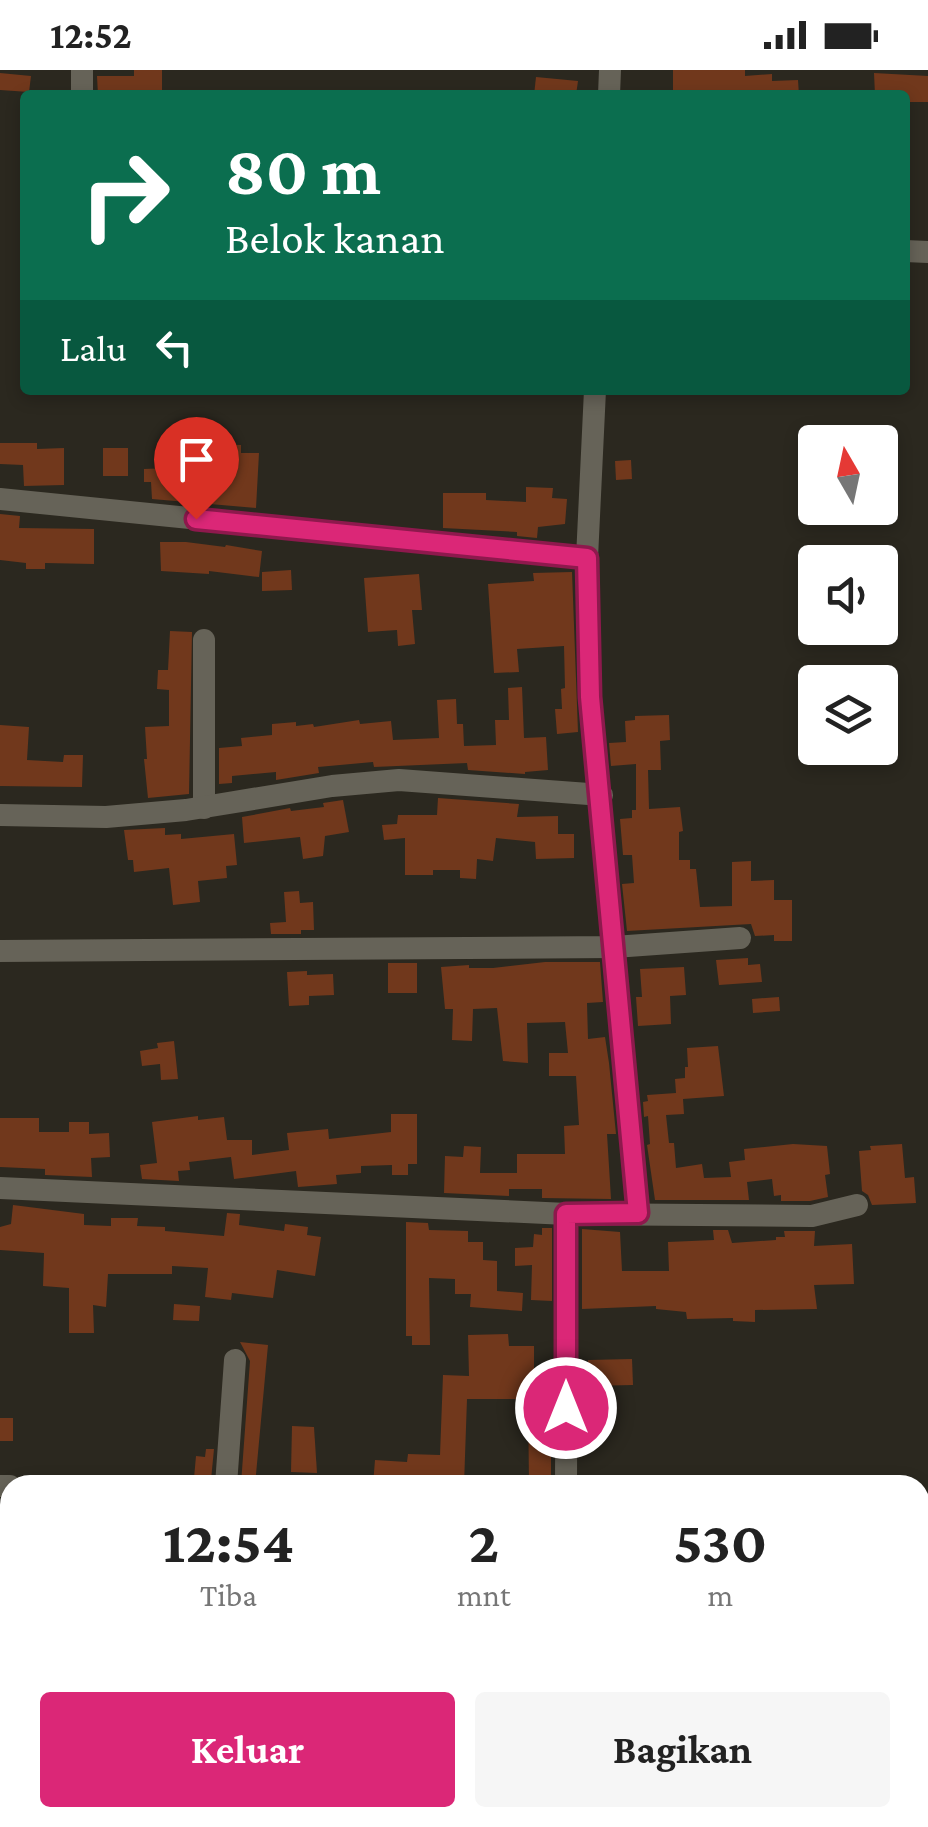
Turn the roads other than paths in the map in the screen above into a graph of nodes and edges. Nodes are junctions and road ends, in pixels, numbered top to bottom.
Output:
1 (595, 395) edge
2 (0, 500) edge
3 (587, 558) junction
4 (204, 640) dead end
5 (602, 796) junction
6 (204, 808) junction
7 (0, 815) edge
8 (740, 938) dead end
9 (614, 947) junction
10 (0, 951) edge
11 (0, 1188) edge
12 (857, 1205) dead end
13 (638, 1213) junction
14 (566, 1214) junction
15 (236, 1360) dead end
16 (227, 1475) edge
17 (566, 1475) edge

1 - 3 street
2 - 3 street
3 - 5 street
4 - 6 street
5 - 6 street
5 - 9 street
6 - 7 street
8 - 9 street
9 - 10 street
9 - 13 street
11 - 14 street
12 - 13 street
13 - 14 street
14 - 17 street
15 - 16 street

